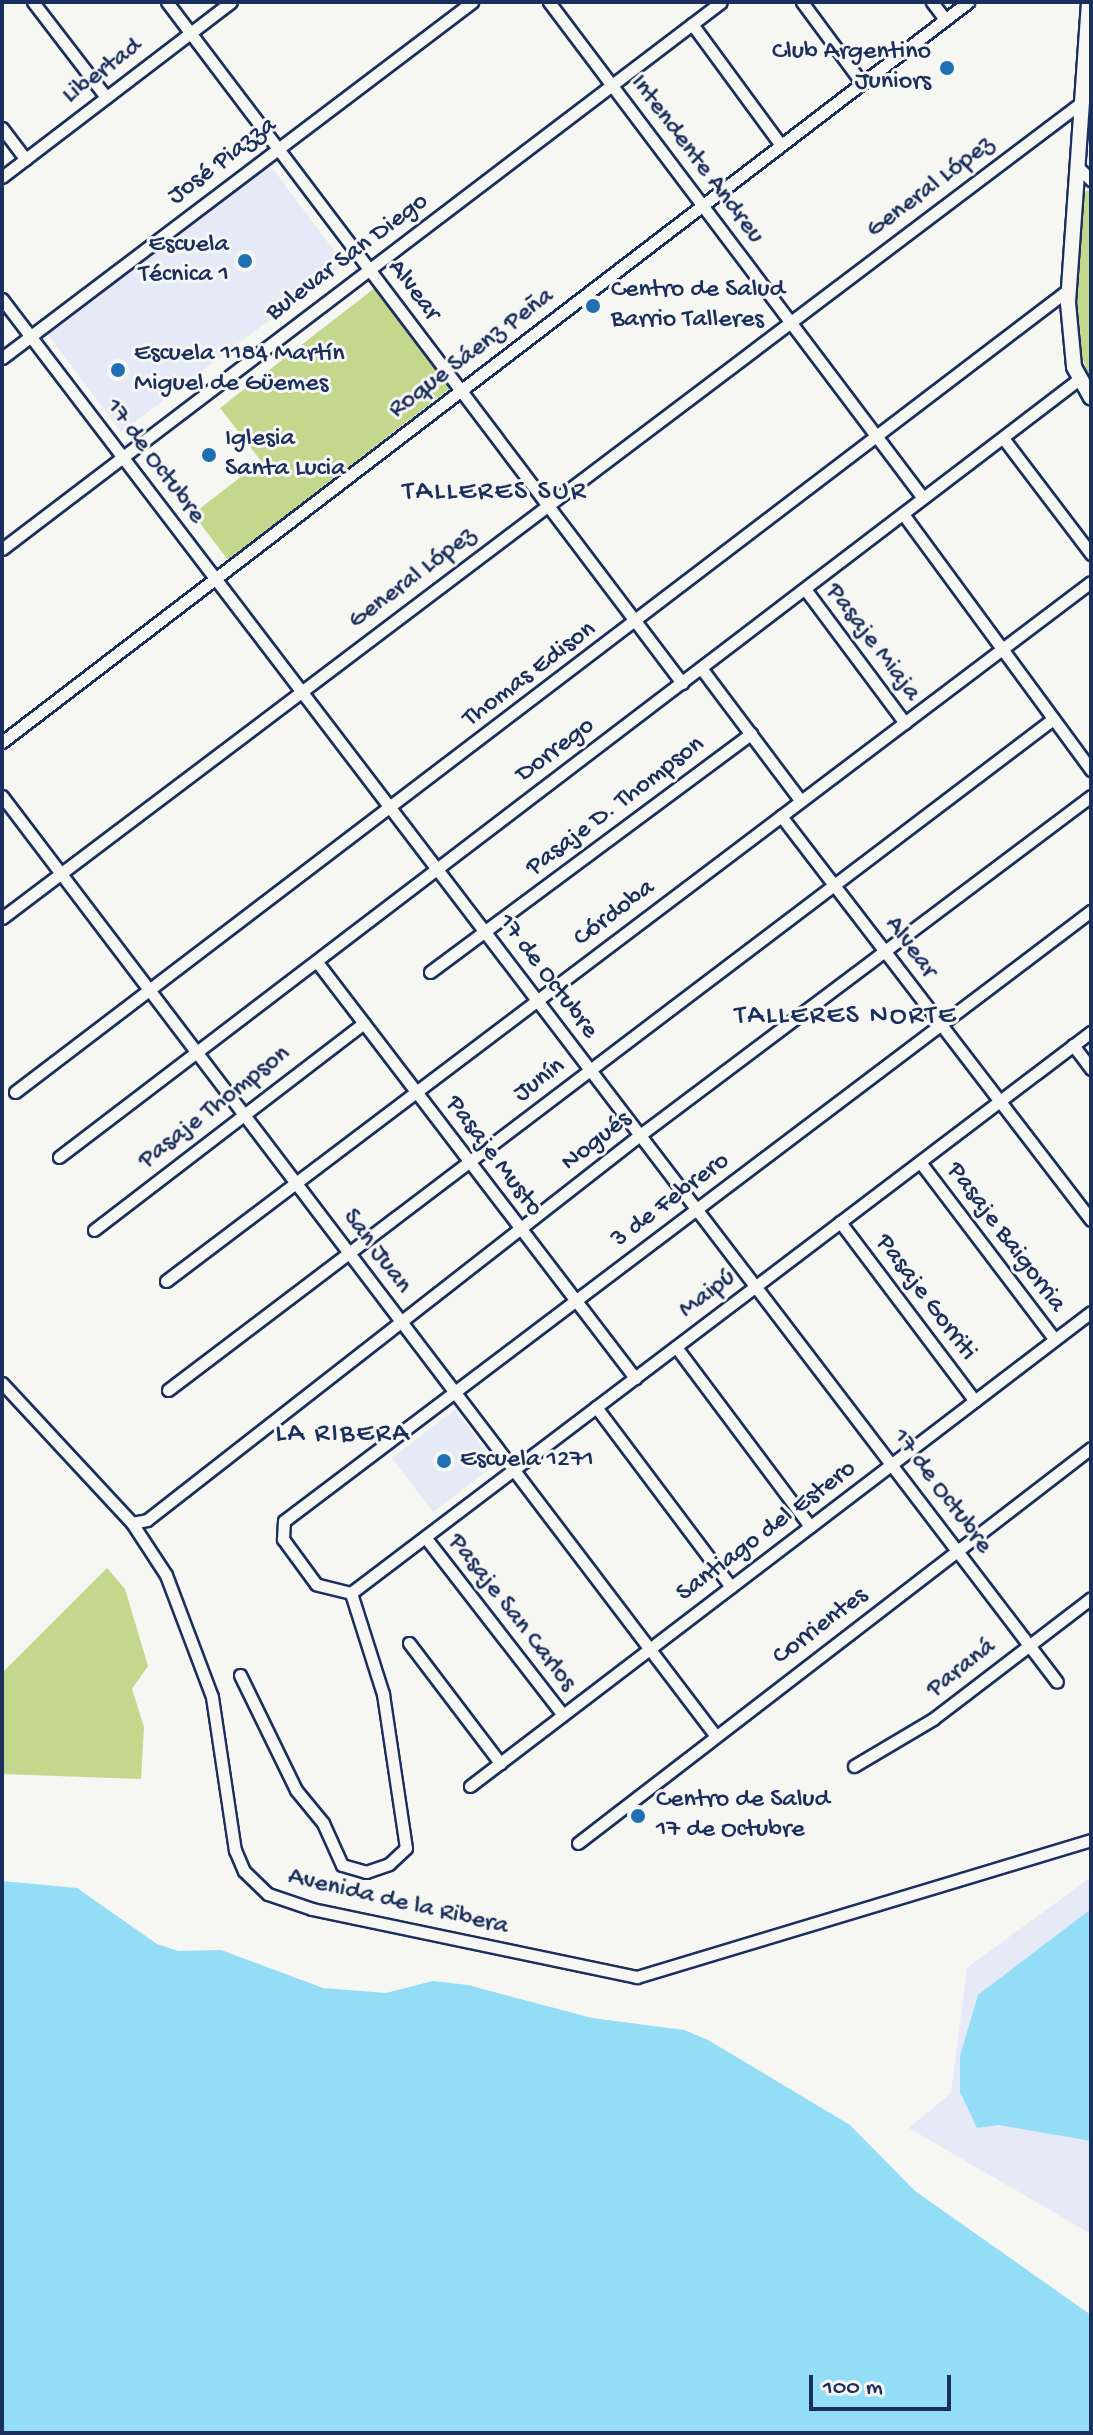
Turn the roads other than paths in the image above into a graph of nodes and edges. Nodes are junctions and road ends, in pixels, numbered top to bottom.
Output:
1 (33, 2) edge
2 (167, 2) edge
3 (231, 2) edge
4 (472, 2) edge
5 (549, 2) edge
6 (721, 2) edge
7 (802, 2) edge
8 (932, 2) edge
9 (968, 2) edge
10 (1089, 2) edge
11 (945, 19) junction
12 (692, 24) junction
13 (190, 33) junction
14 (862, 83) junction
15 (612, 85) junction
16 (106, 97) junction
17 (1082, 102) junction
18 (2, 128) edge
19 (781, 145) junction
20 (278, 148) junction
21 (25, 159) junction
22 (1077, 166) junction
23 (2, 177) edge
24 (1091, 180) edge
25 (702, 205) junction
26 (370, 269) junction
27 (1069, 289) junction
28 (2, 299) edge
29 (790, 322) junction
30 (30, 336) junction
31 (2, 358) edge
32 (1079, 379) junction
33 (461, 390) junction
34 (1091, 398) edge
35 (877, 436) junction
36 (1003, 438) junction
37 (123, 457) junction
38 (923, 498) junction
39 (549, 505) junction
40 (903, 514) junction
41 (2, 549) edge
42 (1091, 554) edge
43 (215, 578) junction
44 (1091, 582) edge
45 (805, 589) junction
46 (636, 621) junction
47 (1002, 649) junction
48 (701, 668) junction
49 (682, 683) junction
50 (301, 691) junction
51 (1053, 719) junction
52 (905, 723) junction
53 (751, 734) junction
54 (2, 742) edge
55 (1091, 770) edge
56 (2, 796) edge
57 (1091, 796) edge
58 (801, 801) junction
59 (391, 809) junction
60 (781, 816) junction
61 (438, 870) junction
62 (59, 874) junction
63 (834, 885) junction
64 (1091, 911) edge
65 (2, 918) edge
66 (485, 932) junction
67 (885, 952) junction
68 (317, 962) junction
69 (430, 972) dead end
70 (150, 993) junction
71 (537, 1000) junction
72 (364, 1023) junction
73 (941, 1024) junction
74 (1091, 1032) edge
75 (1073, 1045) junction
76 (197, 1054) junction
77 (1091, 1069) edge
78 (590, 1070) junction
79 (15, 1092) dead end
80 (416, 1092) junction
81 (1000, 1101) junction
82 (242, 1113) junction
83 (640, 1135) junction
84 (59, 1157) dead end
85 (470, 1162) junction
86 (920, 1162) junction
87 (296, 1183) junction
88 (697, 1209) junction
89 (1091, 1220) edge
90 (840, 1222) junction
91 (521, 1228) junction
92 (94, 1230) dead end
93 (350, 1254) junction
94 (166, 1281) dead end
95 (755, 1287) junction
96 (576, 1301) junction
97 (1091, 1312) edge
98 (402, 1323) junction
99 (1055, 1340) junction
100 (676, 1347) junction
101 (635, 1378) junction
102 (2, 1383) edge
103 (168, 1390) dead end
104 (455, 1392) junction
105 (975, 1401) junction
106 (596, 1407) junction
107 (1091, 1448) edge
108 (893, 1463) junction
109 (514, 1470) junction
110 (132, 1523) junction
111 (810, 1526) junction
112 (425, 1537) junction
113 (957, 1551) junction
114 (731, 1587) junction
115 (351, 1593) junction
116 (1091, 1598) edge
117 (409, 1643) dead end
118 (1028, 1646) junction
119 (649, 1649) junction
120 (240, 1675) dead end
121 (1057, 1682) dead end
122 (563, 1715) junction
123 (715, 1735) junction
124 (500, 1763) junction
125 (854, 1766) dead end
126 (470, 1786) dead end
127 (1091, 1840) edge
128 (578, 1843) dead end

1 - 16 street
2 - 13 street, Alvear
3 - 13 street, Libertad
4 - 20 street, José Piazza
5 - 15 street, Intendente Andreu
6 - 12 street, Bulevar San Diego
7 - 14 street
8 - 11 street
9 - 11 street, Roque Sáenz Peña
10 - 17 main road
11 - 14 street, Roque Sáenz Peña
12 - 15 street, Bulevar San Diego
12 - 19 street
13 - 16 street, Libertad
13 - 20 street, Alvear
14 - 19 street, Roque Sáenz Peña
15 - 25 street, Intendente Andreu
15 - 26 street, Bulevar San Diego
16 - 21 street, Libertad
17 - 22 main road
17 - 29 street, General López
18 - 21 street
19 - 25 street, Roque Sáenz Peña
20 - 26 street, Alvear
20 - 30 street, José Piazza
21 - 23 street, Libertad
22 - 24 street
22 - 27 main road
25 - 29 street, Intendente Andreu
25 - 33 street, Roque Sáenz Peña
26 - 33 street, Alvear
26 - 37 street, Bulevar San Diego
27 - 32 main road
27 - 35 street, Thomas Edison
28 - 30 street, 17 de Octubre
29 - 35 street, Intendente Andreu
29 - 39 street, General López
30 - 31 street, José Piazza
30 - 37 street, 17 de Octubre
32 - 34 main road
32 - 36 street, Dorrego
33 - 39 street, Alvear
33 - 43 street, Roque Sáenz Peña
35 - 38 street, Intendente Andreu
35 - 46 street, Thomas Edison
36 - 38 street, Dorrego
36 - 42 street
37 - 41 street, Bulevar San Diego
37 - 43 street, 17 de Octubre
38 - 40 street, Dorrego
39 - 46 street, Alvear
39 - 50 street, General López
40 - 45 street, Dorrego
40 - 47 street
43 - 50 street, 17 de Octubre
43 - 54 street, Roque Sáenz Peña
44 - 47 street, Córdoba
45 - 48 street, Dorrego
45 - 52 street, Pasaje Miaja
46 - 49 street, Alvear
46 - 59 street, Thomas Edison
47 - 51 street
47 - 52 street, Córdoba
48 - 49 street, Dorrego
48 - 53 street
49 - 61 street, Dorrego
50 - 59 street, 17 de Octubre
50 - 62 street, General López
51 - 55 street
51 - 63 street, Junín
52 - 58 street, Córdoba
53 - 58 street
53 - 66 street, Pasaje D. Thompson
56 - 62 street, San Juan
57 - 67 street, Nogués
58 - 60 street, Córdoba
59 - 61 street, 17 de Octubre
59 - 70 street, Thomas Edison
60 - 63 street, Alvear
60 - 71 street, Córdoba
61 - 66 street, 17 de Octubre
61 - 68 street, Dorrego
62 - 65 street, General López
62 - 70 street, San Juan
63 - 67 street, Alvear
63 - 78 street, Junín
64 - 73 street, 3 de Febrero
66 - 69 street, Pasaje D. Thompson
66 - 71 street, 17 de Octubre
67 - 73 street, Alvear
67 - 83 street, Nogués
68 - 72 street, Pasaje Musto
68 - 76 street, Dorrego
70 - 76 street, San Juan
70 - 79 street, Thomas Edison
71 - 78 street, 17 de Octubre
71 - 80 street, Córdoba
72 - 80 street, Pasaje Musto
72 - 82 street, Pasaje Thompson
73 - 81 street, Alvear
73 - 88 street, 3 de Febrero
74 - 75 street, Maipú
75 - 77 street
75 - 81 street, Maipú
76 - 82 street, San Juan
76 - 84 street, Dorrego
78 - 83 street, 17 de Octubre
78 - 85 street, Junín
80 - 85 street, Pasaje Musto
80 - 87 street, Córdoba
81 - 86 street, Maipú
81 - 89 street, Alvear
82 - 87 street, San Juan
82 - 92 street, Pasaje Thompson
83 - 88 street, 17 de Octubre
83 - 91 street, Nogués
85 - 91 street, Pasaje Musto
85 - 93 street, Junín
86 - 90 street, Maipú
86 - 99 street, Pasaje Baigorria
87 - 93 street, San Juan
87 - 94 street, Córdoba
88 - 95 street, 17 de Octubre
88 - 96 street, 3 de Febrero
90 - 95 street, Maipú
90 - 105 street, Pasaje Gorriti
91 - 96 street, Pasaje Musto
91 - 98 street, Nogués
93 - 98 street, San Juan
93 - 103 street, Junín
95 - 100 street, Maipú
95 - 108 street, 17 de Octubre
96 - 101 street, Pasaje Musto
96 - 104 street, 3 de Febrero
97 - 99 street, Santiago del Estero
98 - 104 street, San Juan
98 - 110 street, Nogués
99 - 105 street, Santiago del Estero
100 - 101 street, Maipú
100 - 111 street
101 - 106 street, Maipú
102 - 110 street, Avenida de la Ribera
104 - 109 street, San Juan
104 - 115 street, 3 de Febrero
105 - 108 street, Santiago del Estero
106 - 109 street, Maipú
106 - 114 street
107 - 113 street, Corrientes
108 - 111 street, Santiago del Estero
108 - 113 street, 17 de Octubre
109 - 112 street, Maipú
109 - 119 street, San Juan
110 - 127 street, Avenida de la Ribera
111 - 114 street, Santiago del Estero
112 - 115 street, Maipú
112 - 122 street, Pasaje San Carlos
113 - 118 street, 17 de Octubre
113 - 123 street, Corrientes
114 - 119 street, Santiago del Estero
115 - 120 street
116 - 118 street, Paraná
117 - 124 street
118 - 121 street, 17 de Octubre
118 - 125 street, Paraná
119 - 122 street, Santiago del Estero
119 - 123 street, San Juan
122 - 124 street, Santiago del Estero
123 - 128 street, Corrientes
124 - 126 street, Santiago del Estero

